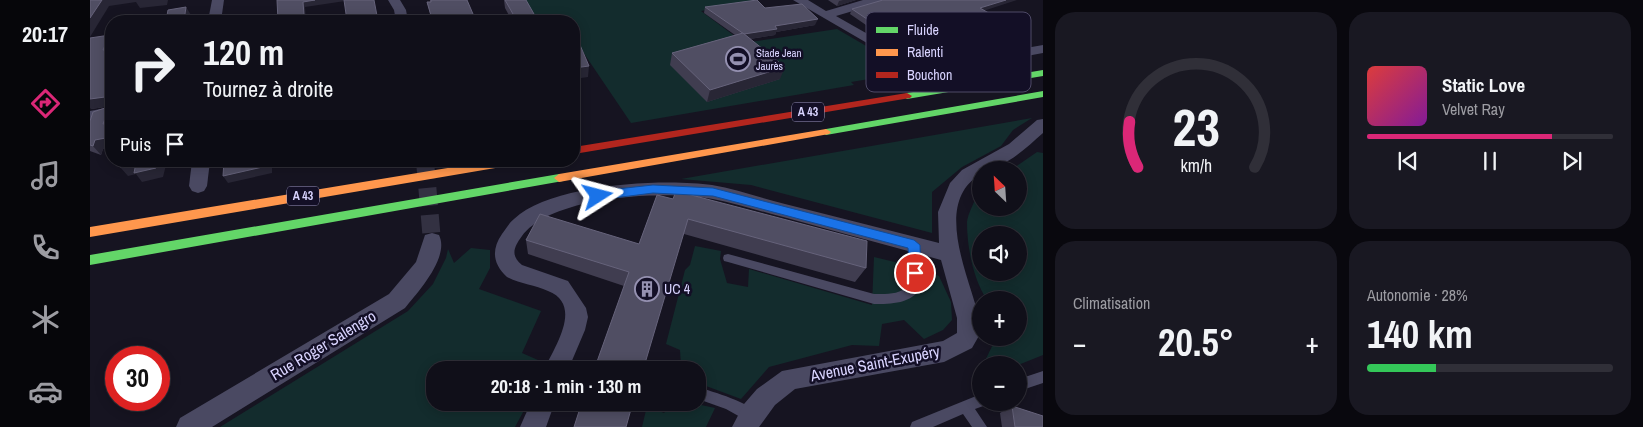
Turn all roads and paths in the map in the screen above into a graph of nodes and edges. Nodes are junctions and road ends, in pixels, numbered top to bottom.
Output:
1 (218, 0) edge
2 (393, 0) edge
3 (800, 0) edge
4 (876, 0) edge
5 (216, 15) edge
6 (388, 15) edge
7 (399, 15) edge
8 (825, 15) junction
9 (866, 39) edge
10 (929, 92) edge
11 (1043, 94) edge
12 (105, 113) edge
13 (90, 116) edge
14 (1043, 124) edge
15 (580, 150) edge
16 (200, 167) edge
17 (477, 167) edge
18 (198, 186) dead end
19 (90, 232) edge
20 (432, 241) tunnel mouth
21 (914, 245) junction
22 (950, 254) junction
23 (728, 258) dead end
24 (90, 260) edge
25 (560, 361) edge
26 (1043, 377) edge
27 (1027, 383) edge
28 (706, 396) edge
29 (972, 404) edge
30 (966, 407) junction
31 (539, 411) edge
32 (748, 421) edge
33 (189, 427) edge
34 (533, 427) edge
35 (917, 427) edge
36 (980, 427) edge

1 - 5 street
2 - 6 street
2 - 7 street
3 - 8 street
4 - 8 street
8 - 9 street
10 - 15 highway, A 43
11 - 24 highway, A 43
12 - 13 street
14 - 22 street, Avenue Saint-Exupéry
16 - 18 street
17 - 19 highway, A 43
20 - 33 street, Rue Roger Salengro
21 - 22 street
21 - 23 lane
21 - 25 street
22 - 32 street, Avenue Saint-Exupéry
26 - 27 lane
28 - 32 lane
29 - 30 lane
30 - 35 lane
30 - 36 lane
31 - 34 street

